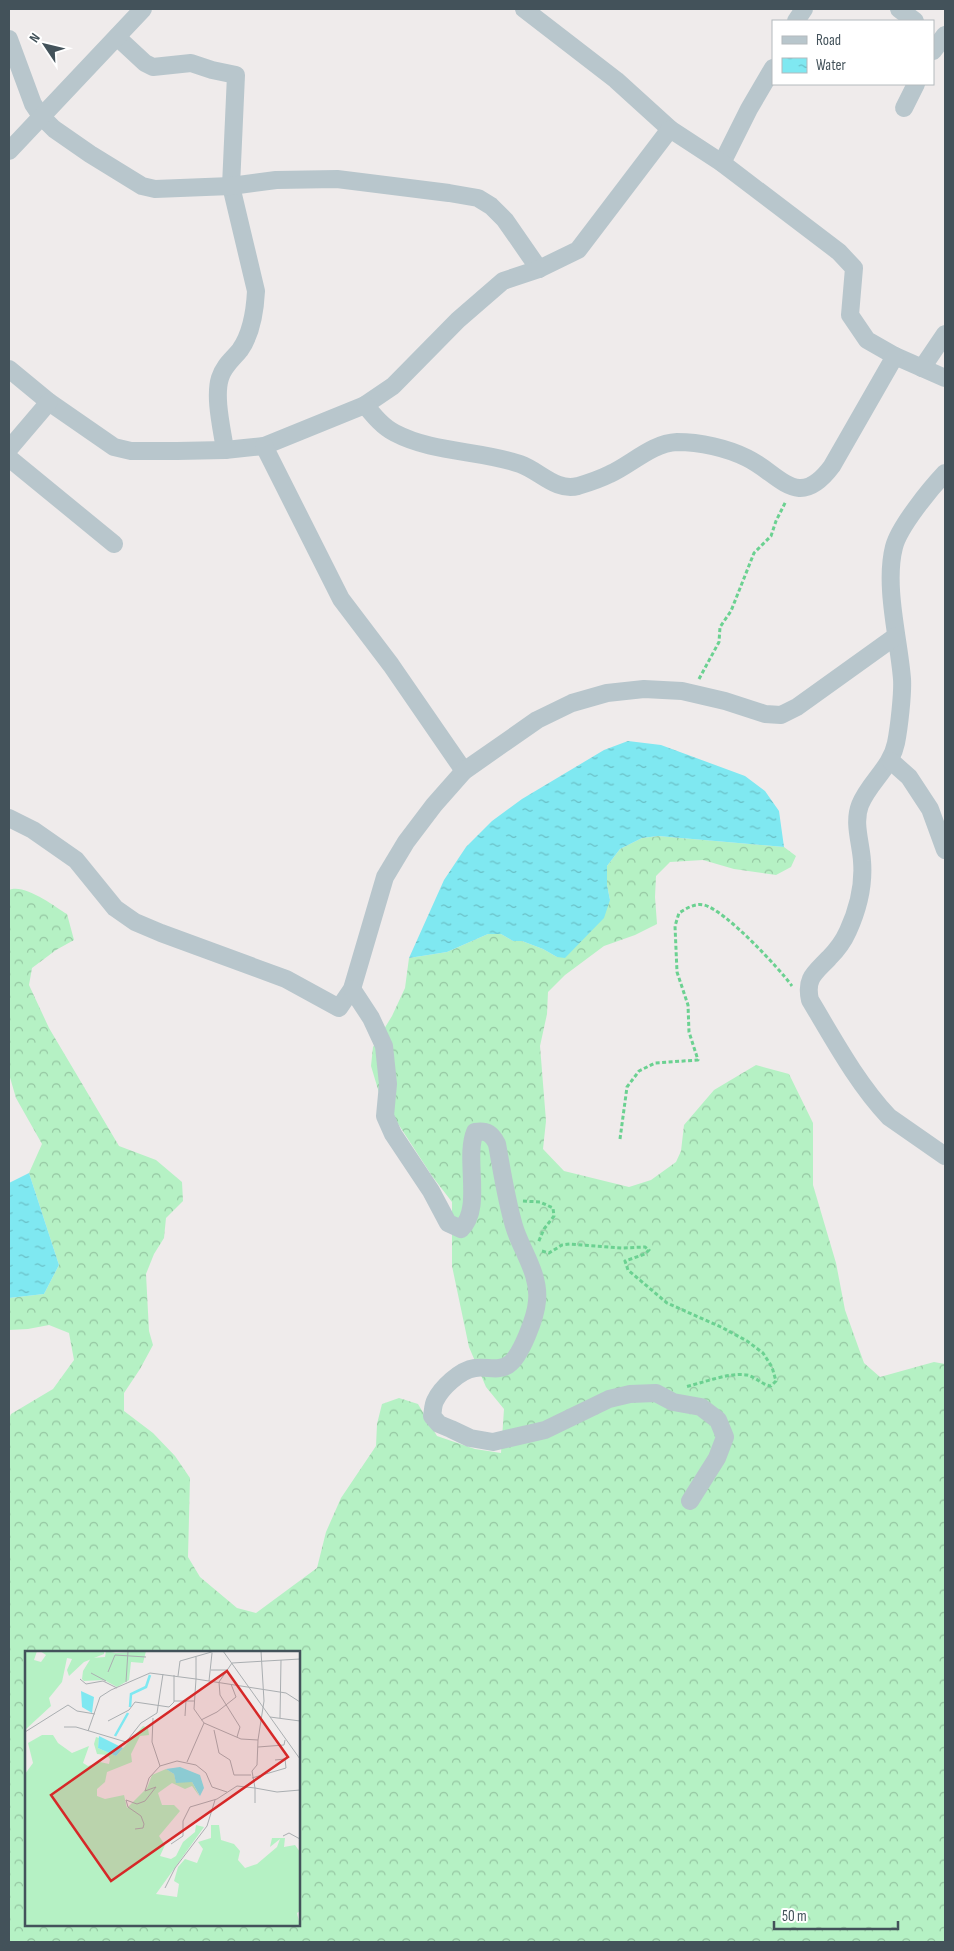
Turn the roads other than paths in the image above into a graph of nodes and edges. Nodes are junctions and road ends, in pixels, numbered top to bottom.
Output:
1 (142, 9) edge
2 (524, 9) edge
3 (804, 9) edge
4 (899, 9) edge
5 (797, 20) edge
6 (914, 20) edge
7 (116, 37) junction
8 (9, 39) edge
9 (772, 70) edge
10 (916, 85) edge
11 (904, 108) dead end
12 (41, 116) junction
13 (670, 129) junction
14 (9, 151) edge
15 (722, 162) junction
16 (231, 186) junction
17 (539, 269) junction
18 (945, 334) edge
19 (896, 356) junction
20 (922, 368) junction
21 (9, 369) edge
22 (945, 378) edge
23 (49, 402) junction
24 (365, 405) junction
25 (264, 446) junction
26 (9, 449) edge
27 (225, 450) junction
28 (9, 458) edge
29 (945, 473) edge
30 (114, 544) dead end
31 (896, 636) junction
32 (890, 761) junction
33 (464, 771) junction
34 (9, 818) edge
35 (945, 850) edge
36 (352, 989) junction
37 (945, 1156) edge
38 (690, 1501) dead end

1 - 7 street
2 - 13 street
3 - 5 street
4 - 6 street
7 - 12 street
7 - 16 street
8 - 12 street
9 - 15 street
10 - 11 street
12 - 14 street
12 - 16 street
13 - 15 street
13 - 17 street
15 - 19 street
16 - 17 street
16 - 27 street
17 - 24 street
18 - 20 street
19 - 20 street
19 - 24 street
20 - 22 street
21 - 23 street
23 - 26 street
23 - 27 street
24 - 25 street
25 - 27 street
25 - 33 street
28 - 30 street
29 - 31 street
31 - 32 street
31 - 33 street
32 - 35 street
32 - 37 street
33 - 36 street
34 - 36 street
36 - 38 street

